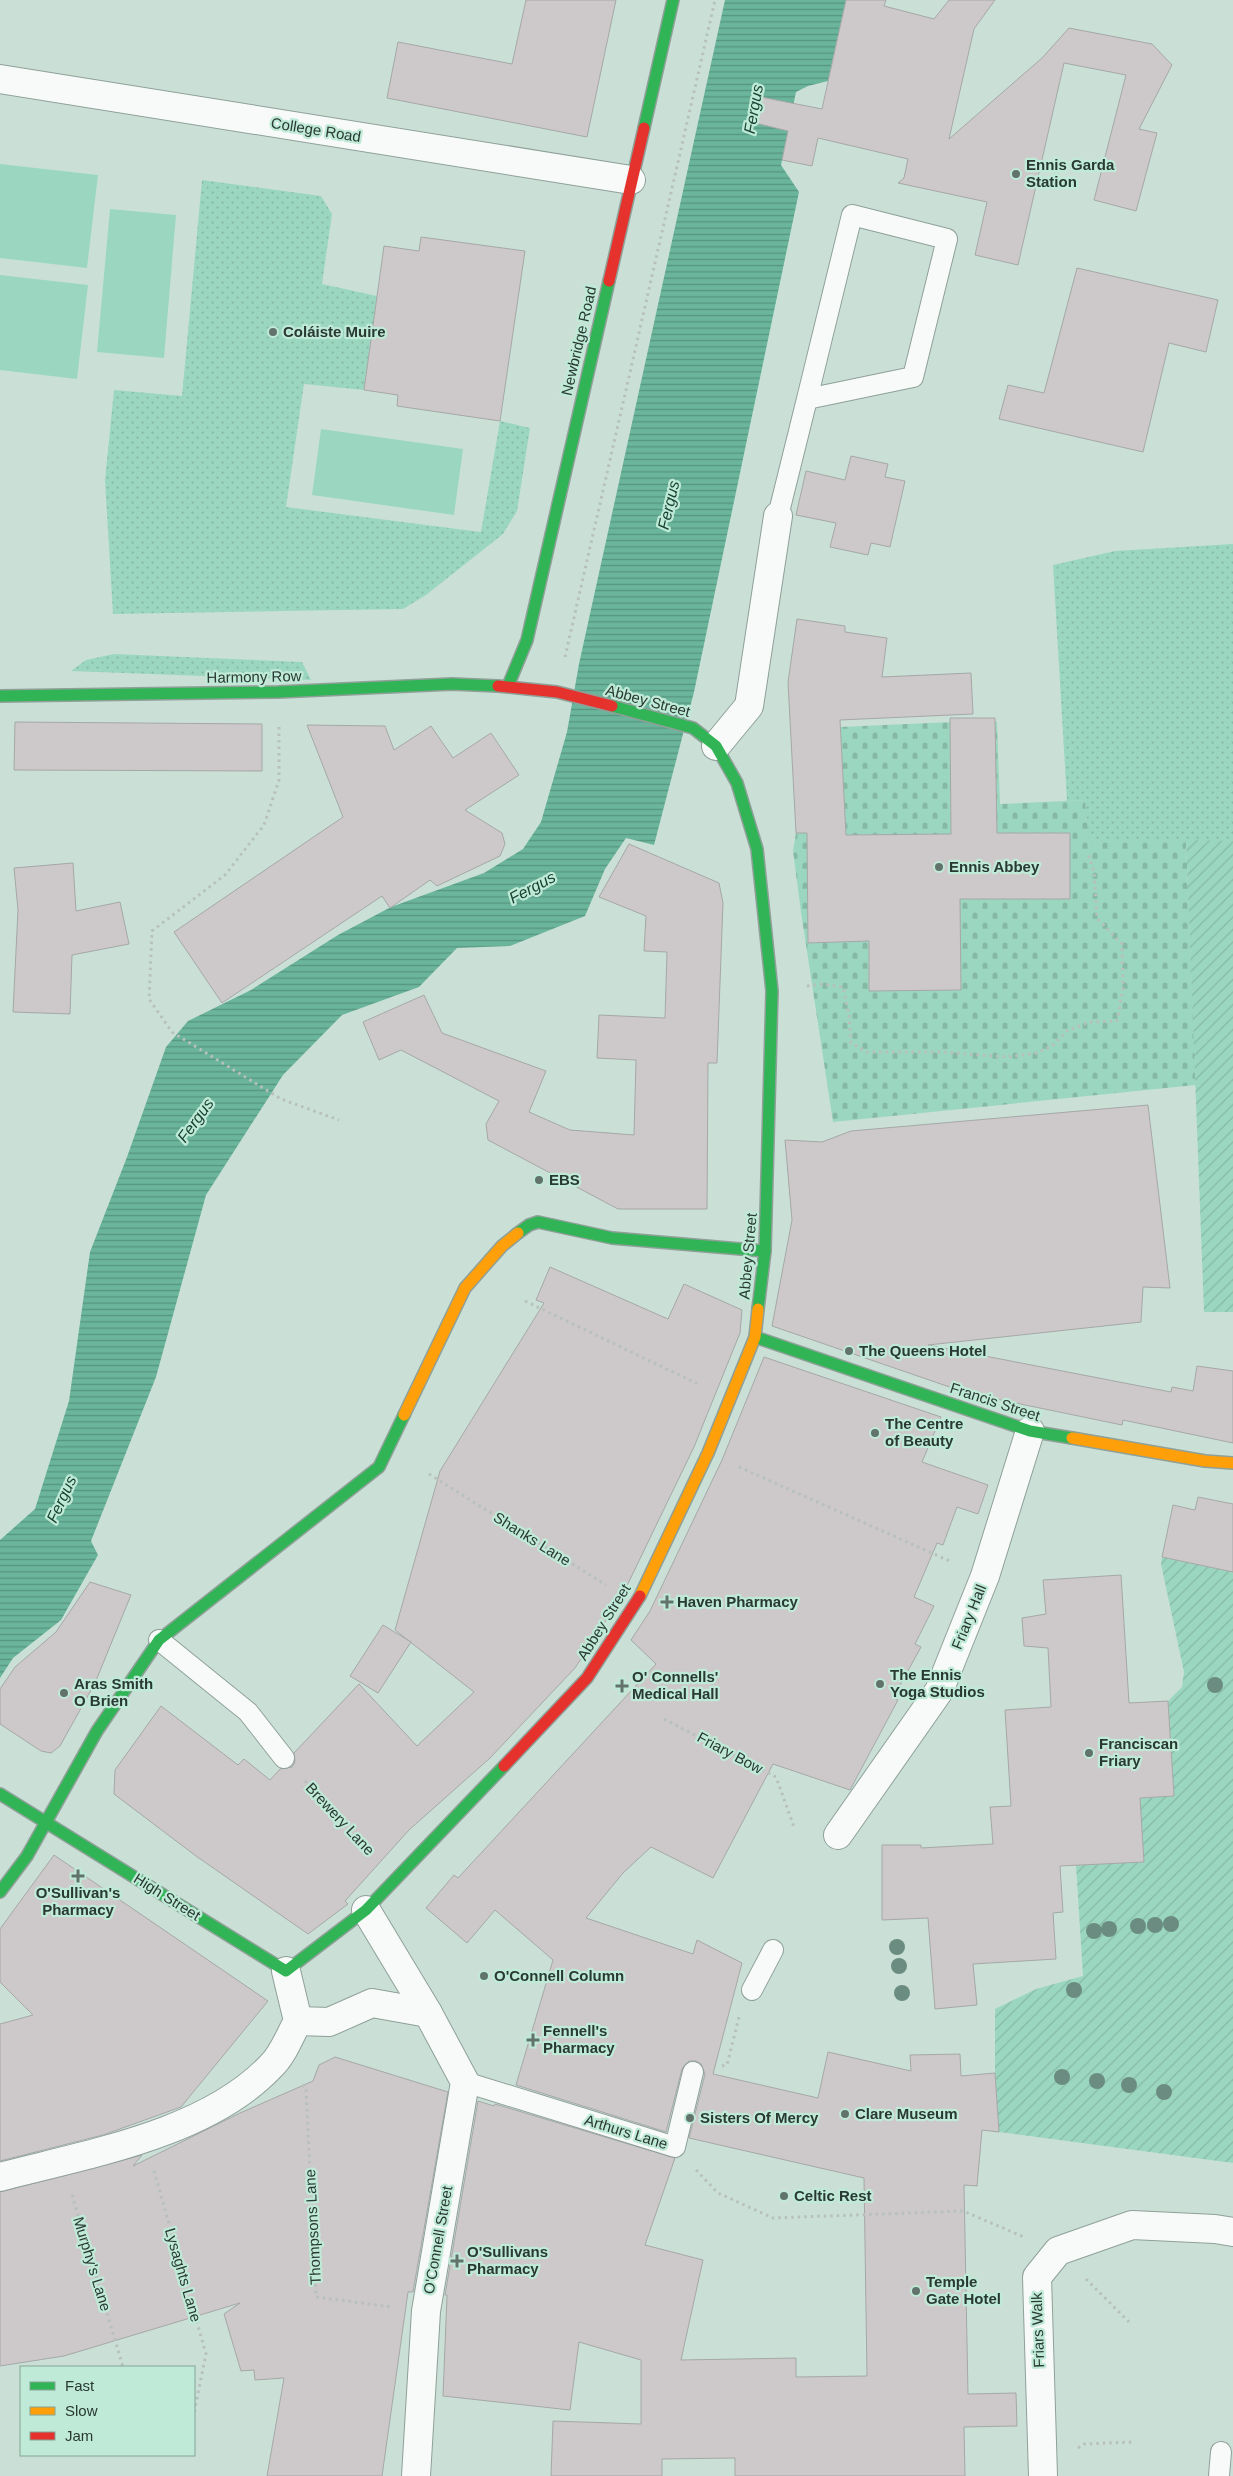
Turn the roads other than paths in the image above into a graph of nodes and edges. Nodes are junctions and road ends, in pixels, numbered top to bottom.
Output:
1 (673, 0) edge
2 (0, 79) edge
3 (631, 180) junction
4 (807, 399) junction
5 (778, 516) joint
6 (508, 686) junction
7 (0, 696) edge
8 (716, 746) junction
9 (765, 1251) junction
10 (755, 1336) junction
11 (1030, 1430) junction
12 (1233, 1463) edge
13 (159, 1640) junction
14 (284, 1758) road end
15 (0, 1794) edge
16 (48, 1823) junction
17 (838, 1835) dead end
18 (0, 1892) edge
19 (366, 1910) junction
20 (773, 1950) dead end
21 (286, 1971) junction
22 (752, 1990) road end
23 (428, 2013) junction
24 (298, 2020) junction
25 (693, 2072) road end
26 (465, 2082) junction
27 (0, 2177) edge
28 (1233, 2232) edge
29 (1221, 2452) dead end
30 (1042, 2472) edge
31 (416, 2476) edge
32 (1219, 2476) edge

1 - 3 main road, Newbridge Road
2 - 3 street, College Road
3 - 6 main road, Newbridge Road
4 - 4 lane
4 - 5 lane
5 - 8 street
6 - 7 main road, Harmony Row
6 - 8 main road, Abbey Street
8 - 9 main road, Abbey Street
9 - 10 main road, Abbey Street
9 - 13 main road
10 - 11 main road, Francis Street
10 - 19 main road, Abbey Street
11 - 12 main road, Francis Street
11 - 17 street, Friary Hall
13 - 14 lane
13 - 16 main road
15 - 16 main road, High Street
16 - 18 main road
16 - 21 main road, High Street
19 - 21 main road
19 - 23 street
20 - 22 lane
21 - 24 street
23 - 24 street
23 - 26 street
24 - 27 street
25 - 26 lane, Arthurs Lane
26 - 31 street, O'Connell Street
28 - 30 street, Friars Walk
29 - 32 lane

